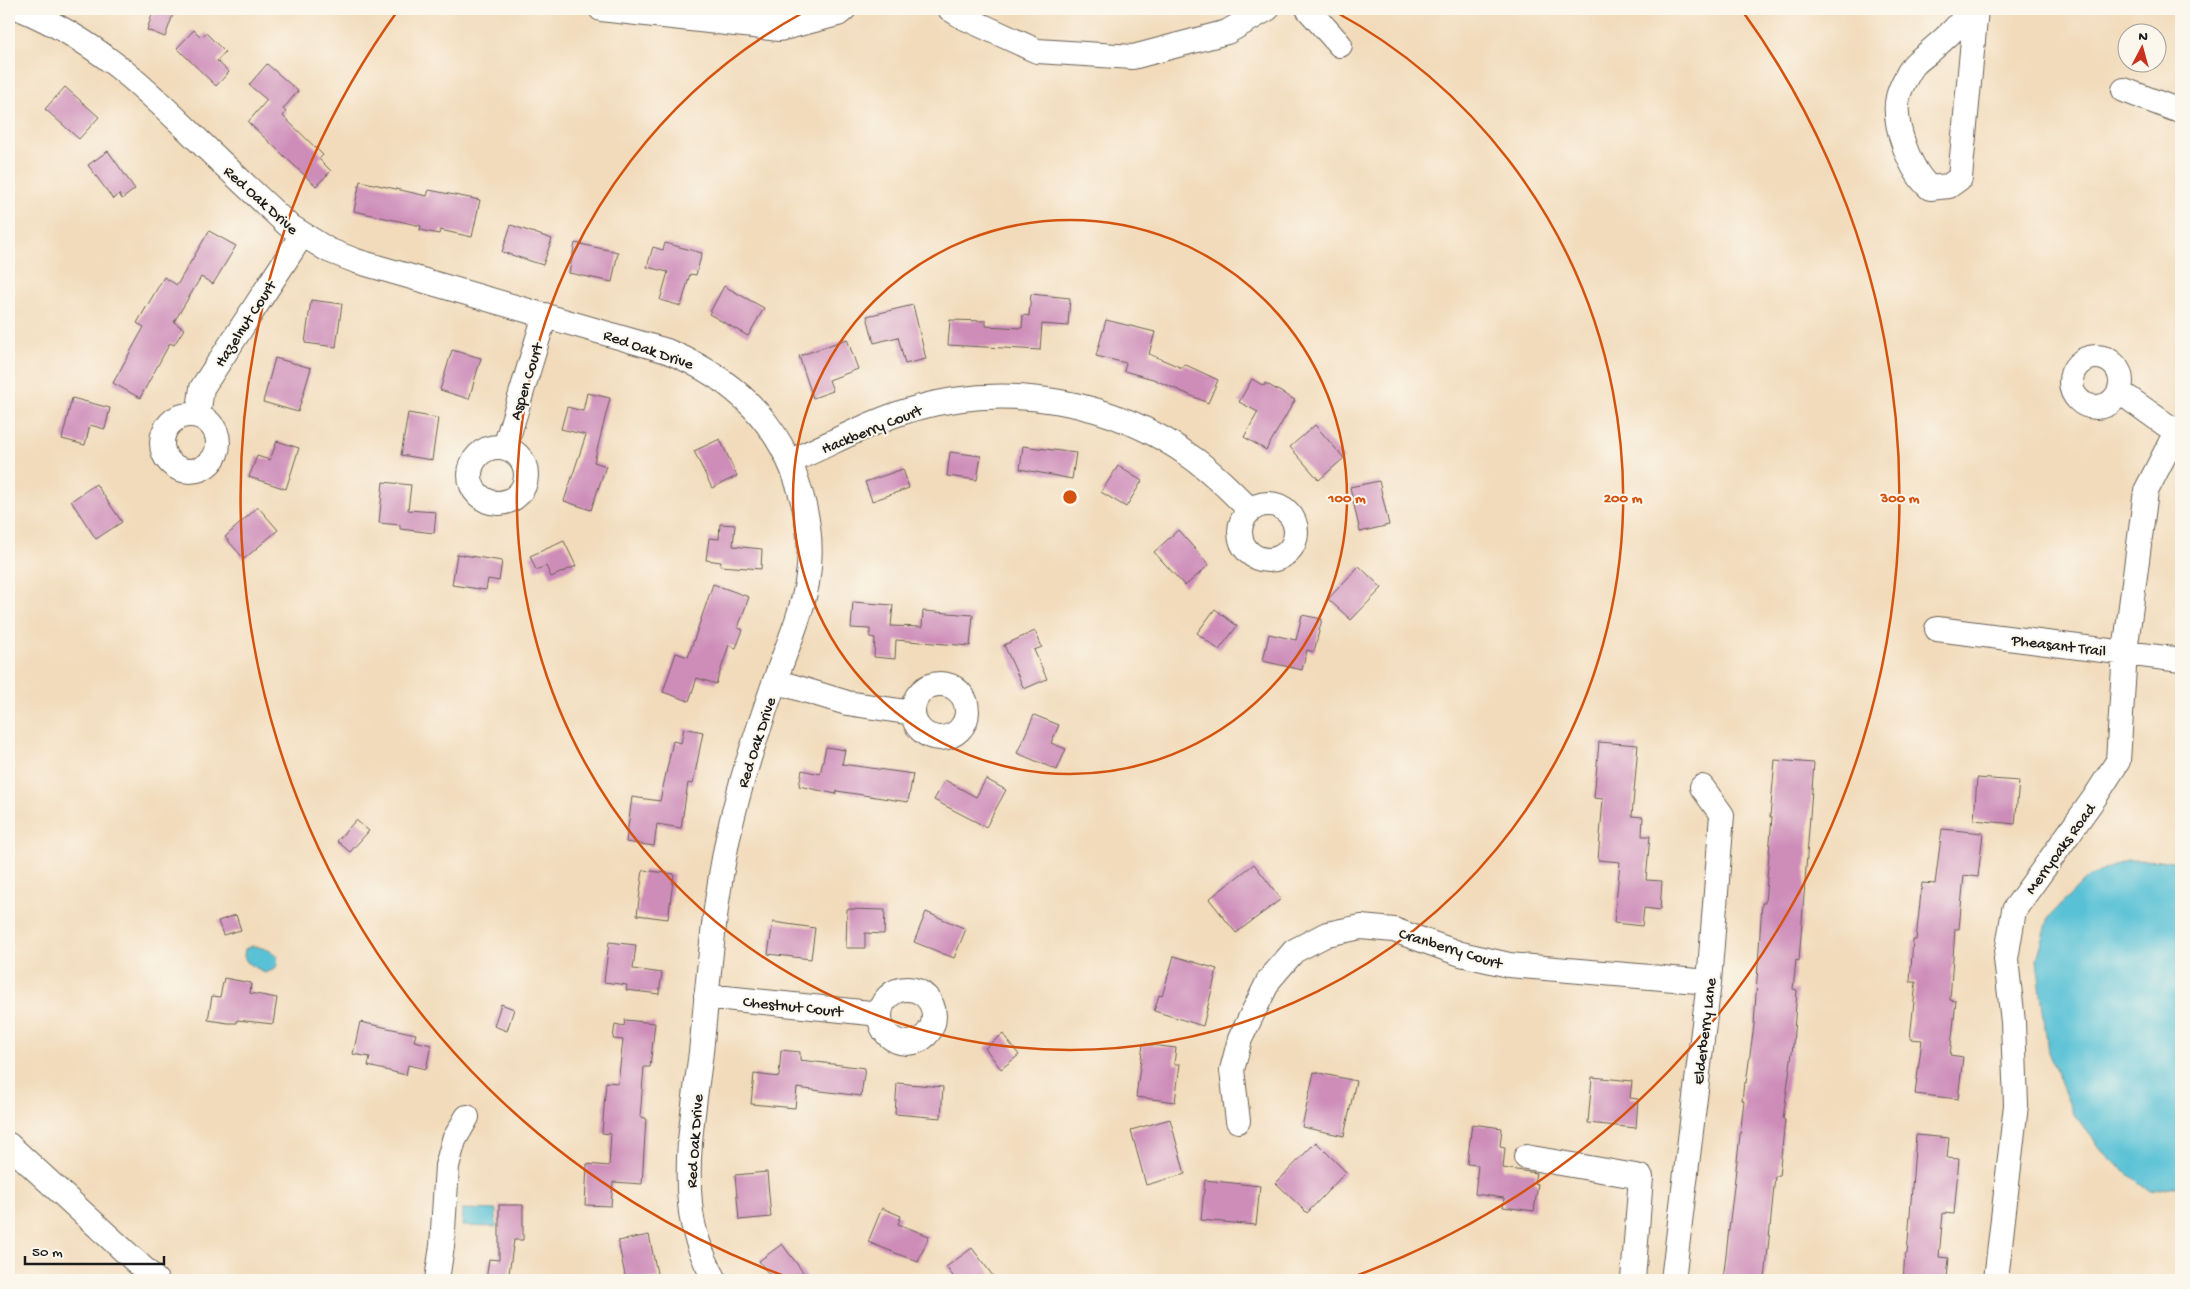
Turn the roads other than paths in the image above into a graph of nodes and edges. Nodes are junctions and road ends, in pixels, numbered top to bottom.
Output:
1 (21, 9) edge
2 (601, 9) edge
3 (844, 9) edge
4 (950, 9) edge
5 (1267, 9) edge
6 (1308, 9) edge
7 (1970, 9) edge
8 (1976, 9) edge
9 (1340, 45) dead end
10 (2124, 90) dead end
11 (2181, 109) edge
12 (302, 235) junction
13 (545, 315) junction
14 (2120, 392) dead end
15 (198, 416) dead end
16 (2179, 430) edge
17 (505, 448) dead end
18 (791, 462) junction
19 (1250, 510) dead end
20 (1937, 628) dead end
21 (2125, 652) junction
22 (2181, 660) edge
23 (775, 681) junction
24 (913, 713) dead end
25 (1702, 787) dead end
26 (1709, 982) junction
27 (706, 996) junction
28 (880, 1014) dead end
29 (467, 1117) dead end
30 (1238, 1121) dead end
31 (9, 1145) edge
32 (1526, 1157) dead end
33 (156, 1280) edge
34 (436, 1280) edge
35 (715, 1280) edge
36 (1633, 1280) edge
37 (1673, 1280) edge
38 (1996, 1280) edge

1 - 12 street, Red Oak Drive
2 - 3 street
4 - 5 street
6 - 9 street
7 - 8 street
10 - 11 street
12 - 13 street, Red Oak Drive
12 - 15 street, Hazelnut Court
13 - 17 street, Aspen Court
13 - 18 street, Red Oak Drive
14 - 16 street
16 - 21 street, Merryoaks Road
18 - 19 street, Hackberry Court
18 - 23 street, Red Oak Drive
20 - 21 street, Pheasant Trail
21 - 22 street, Pheasant Trail
21 - 38 street, Merryoaks Road
23 - 24 street
23 - 27 street, Red Oak Drive
25 - 26 street, Elderberry Lane
26 - 30 street, Cranberry Court
26 - 37 street, Elderberry Lane
27 - 28 street, Chestnut Court
27 - 35 street, Red Oak Drive
29 - 34 street
31 - 33 street
32 - 36 street

